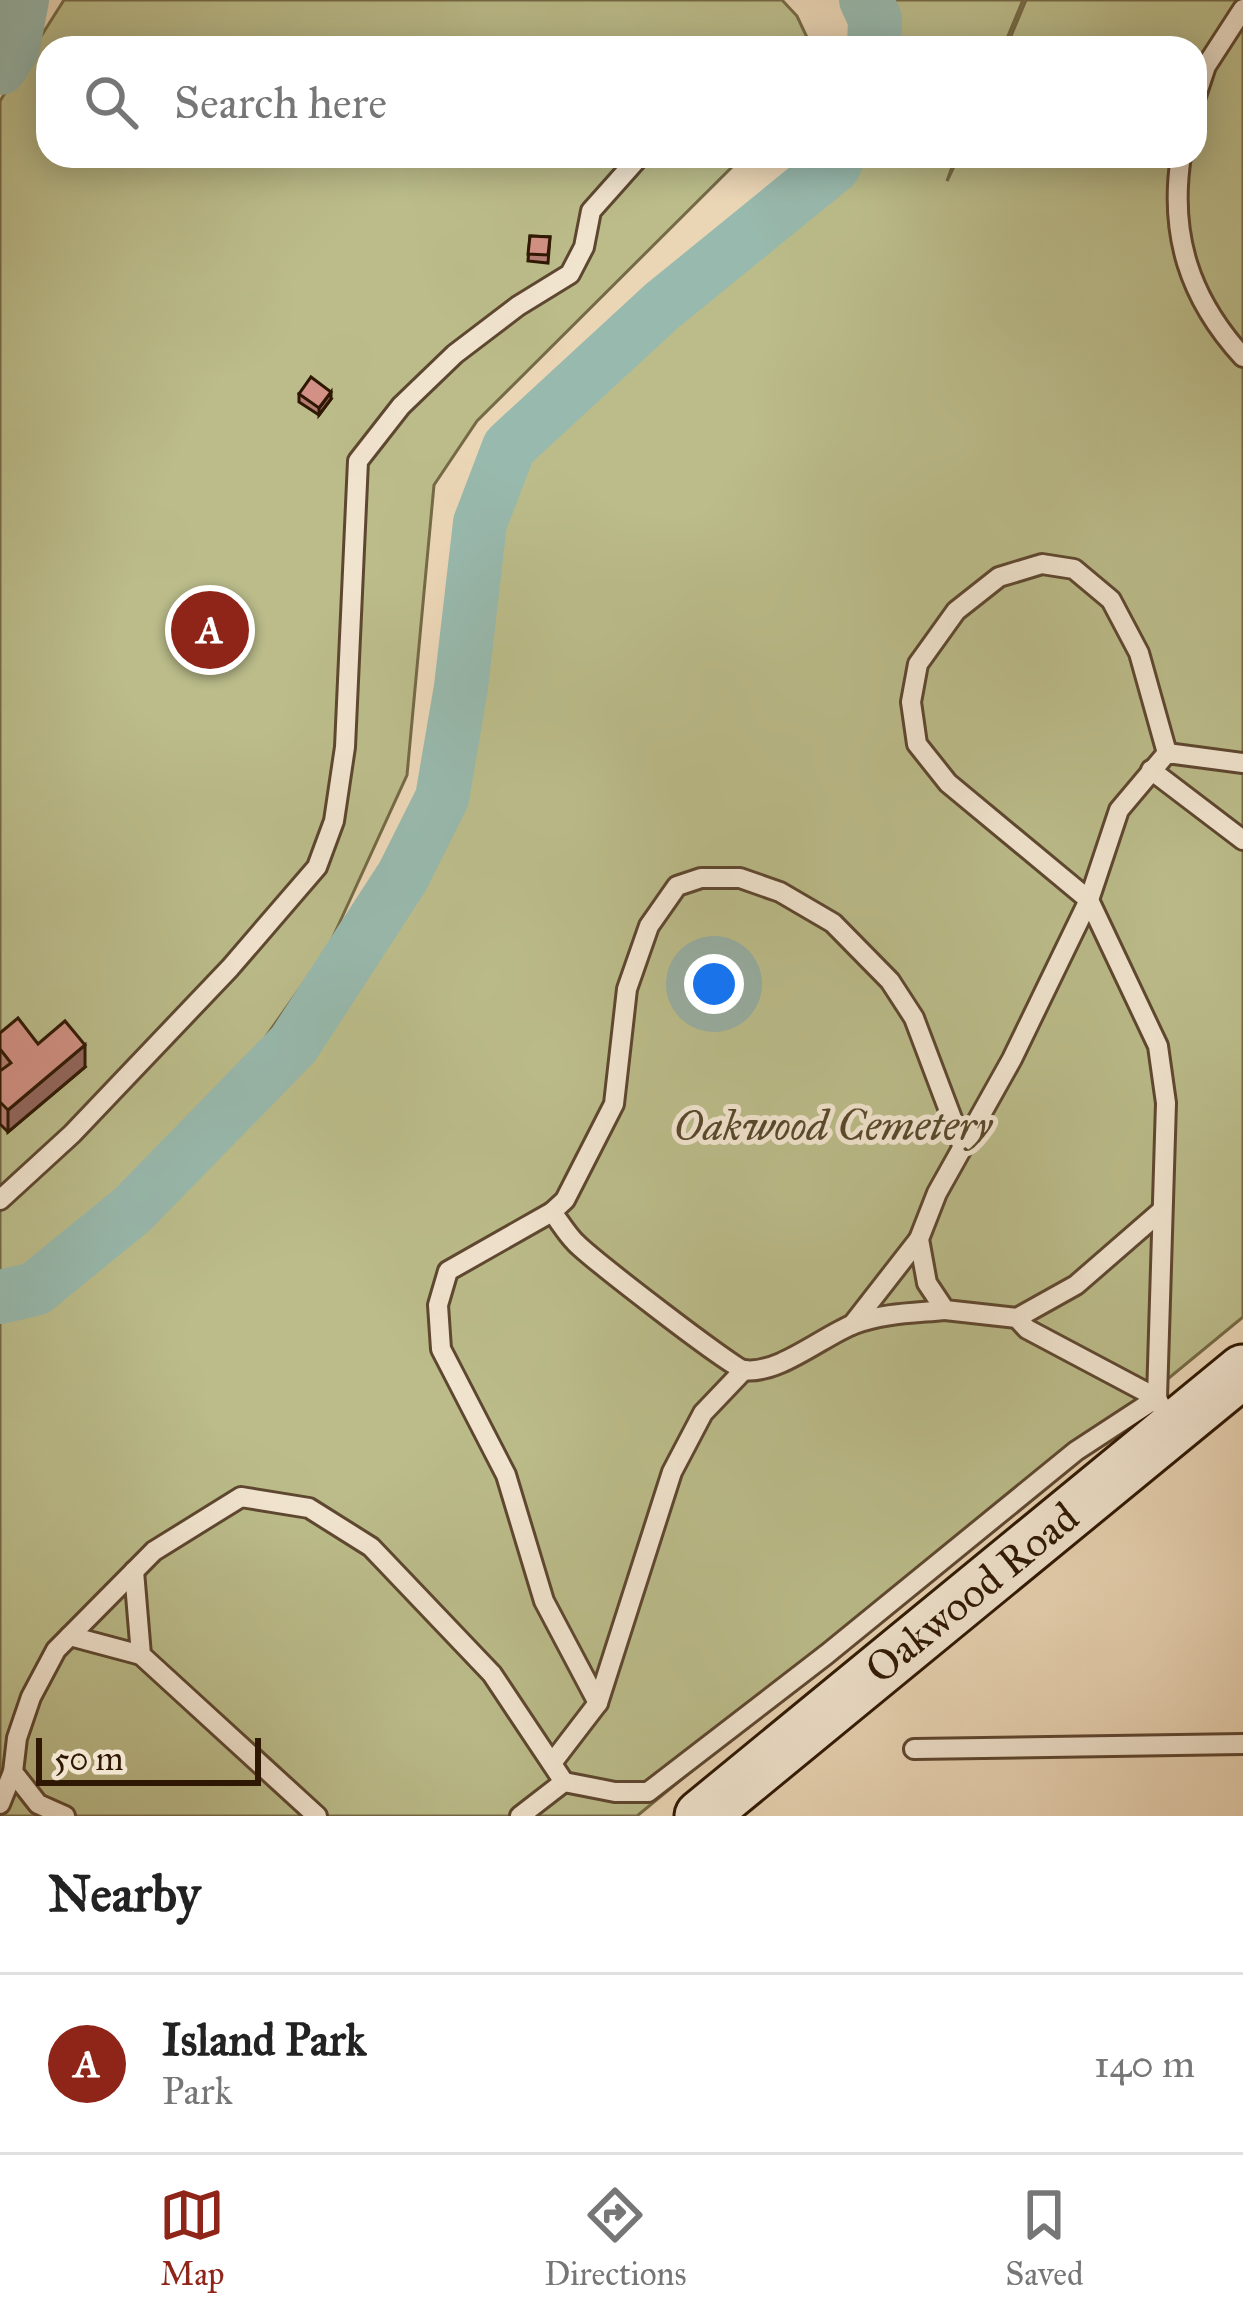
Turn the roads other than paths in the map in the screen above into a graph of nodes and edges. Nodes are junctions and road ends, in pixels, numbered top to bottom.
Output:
1 (1243, 9) edge
2 (1207, 64) edge
3 (629, 168) edge
4 (1179, 168) edge
5 (1243, 357) edge
6 (1168, 753) junction
7 (1243, 764) edge
8 (1151, 770) junction
9 (1243, 839) edge
10 (1089, 900) junction
11 (962, 1145) junction
12 (0, 1200) edge
13 (552, 1212) junction
14 (1160, 1212) junction
15 (919, 1239) junction
16 (945, 1310) junction
17 (1017, 1318) junction
18 (851, 1325) junction
19 (744, 1370) junction
20 (1243, 1371) edge
21 (1165, 1414) junction
22 (134, 1570) junction
23 (70, 1636) junction
24 (140, 1655) junction
25 (598, 1703) junction
26 (1243, 1744) edge
27 (914, 1749) dead end
28 (551, 1763) junction
29 (13, 1772) junction
30 (564, 1782) junction
31 (0, 1804) edge
32 (65, 1816) edge
33 (317, 1816) edge
34 (520, 1816) edge
35 (701, 1816) edge

1 - 2 lane
3 - 12 lane
4 - 5 lane
6 - 7 lane
6 - 8 lane
6 - 10 lane
8 - 9 lane
8 - 10 lane
10 - 11 lane
10 - 14 lane
11 - 13 lane
11 - 15 lane
13 - 19 lane
13 - 25 lane
14 - 17 lane
14 - 21 lane
15 - 16 lane
15 - 18 lane
16 - 17 lane
16 - 18 lane
17 - 21 lane
18 - 19 lane
19 - 25 lane
20 - 21 street, Oakwood Road
21 - 30 lane
21 - 35 street, Oakwood Road
22 - 23 lane
22 - 24 lane
22 - 28 lane
23 - 24 lane
23 - 29 lane
24 - 33 lane
25 - 28 lane
26 - 27 lane
28 - 30 lane
29 - 31 lane
29 - 32 lane
30 - 34 lane

